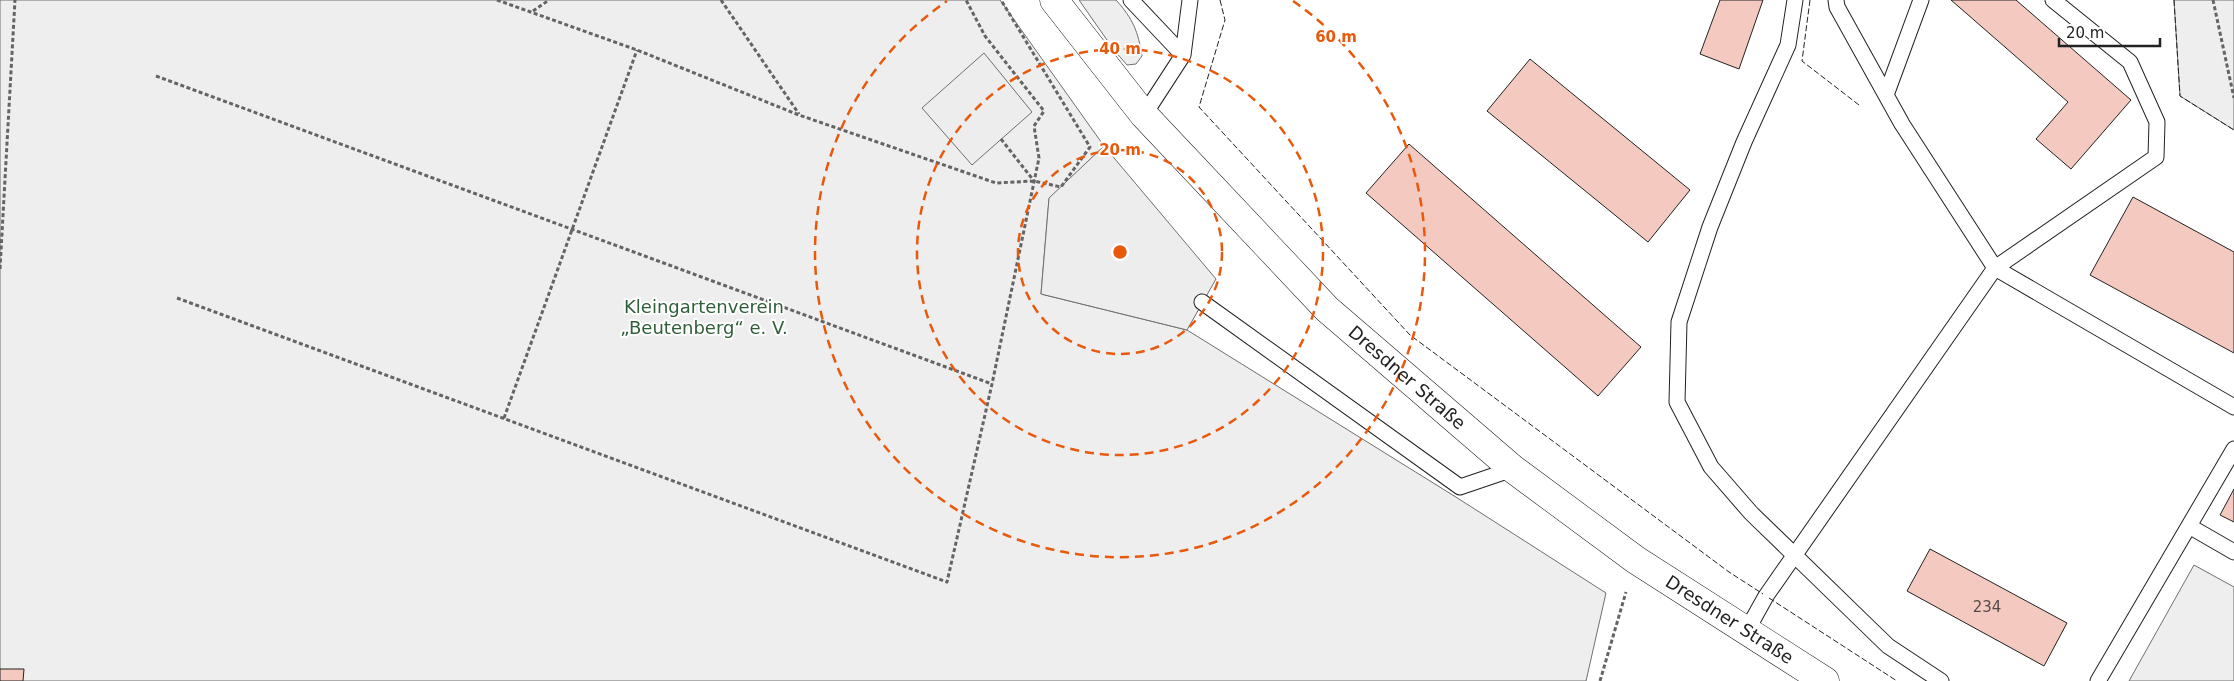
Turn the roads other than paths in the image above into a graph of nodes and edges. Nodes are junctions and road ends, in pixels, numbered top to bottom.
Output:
1 (1054, 0) edge
2 (1131, 0) edge
3 (1190, 0) edge
4 (1795, 0) edge
5 (1836, 0) edge
6 (1921, 0) edge
7 (2052, 0) edge
8 (1183, 55) junction
9 (1886, 94) junction
10 (1144, 115) junction
11 (1995, 268) junction
12 (1202, 302) dead end
13 (2234, 407) edge
14 (2234, 449) edge
15 (1513, 470) junction
16 (2189, 526) junction
17 (2234, 552) edge
18 (1796, 556) junction
19 (1746, 632) junction
20 (1825, 681) edge
21 (1941, 681) edge
22 (2098, 681) edge

1 - 10 main road, Dresdner Straße
2 - 8 lane
3 - 8 lane
4 - 18 lane
5 - 9 lane
6 - 9 lane
7 - 11 lane
8 - 10 lane
9 - 11 lane
10 - 15 main road, Dresdner Straße
11 - 13 lane
11 - 18 lane
12 - 15 lane
14 - 16 lane
15 - 19 main road, Dresdner Straße
16 - 17 lane
16 - 22 lane
18 - 19 lane
18 - 21 lane
19 - 20 main road, Dresdner Straße

